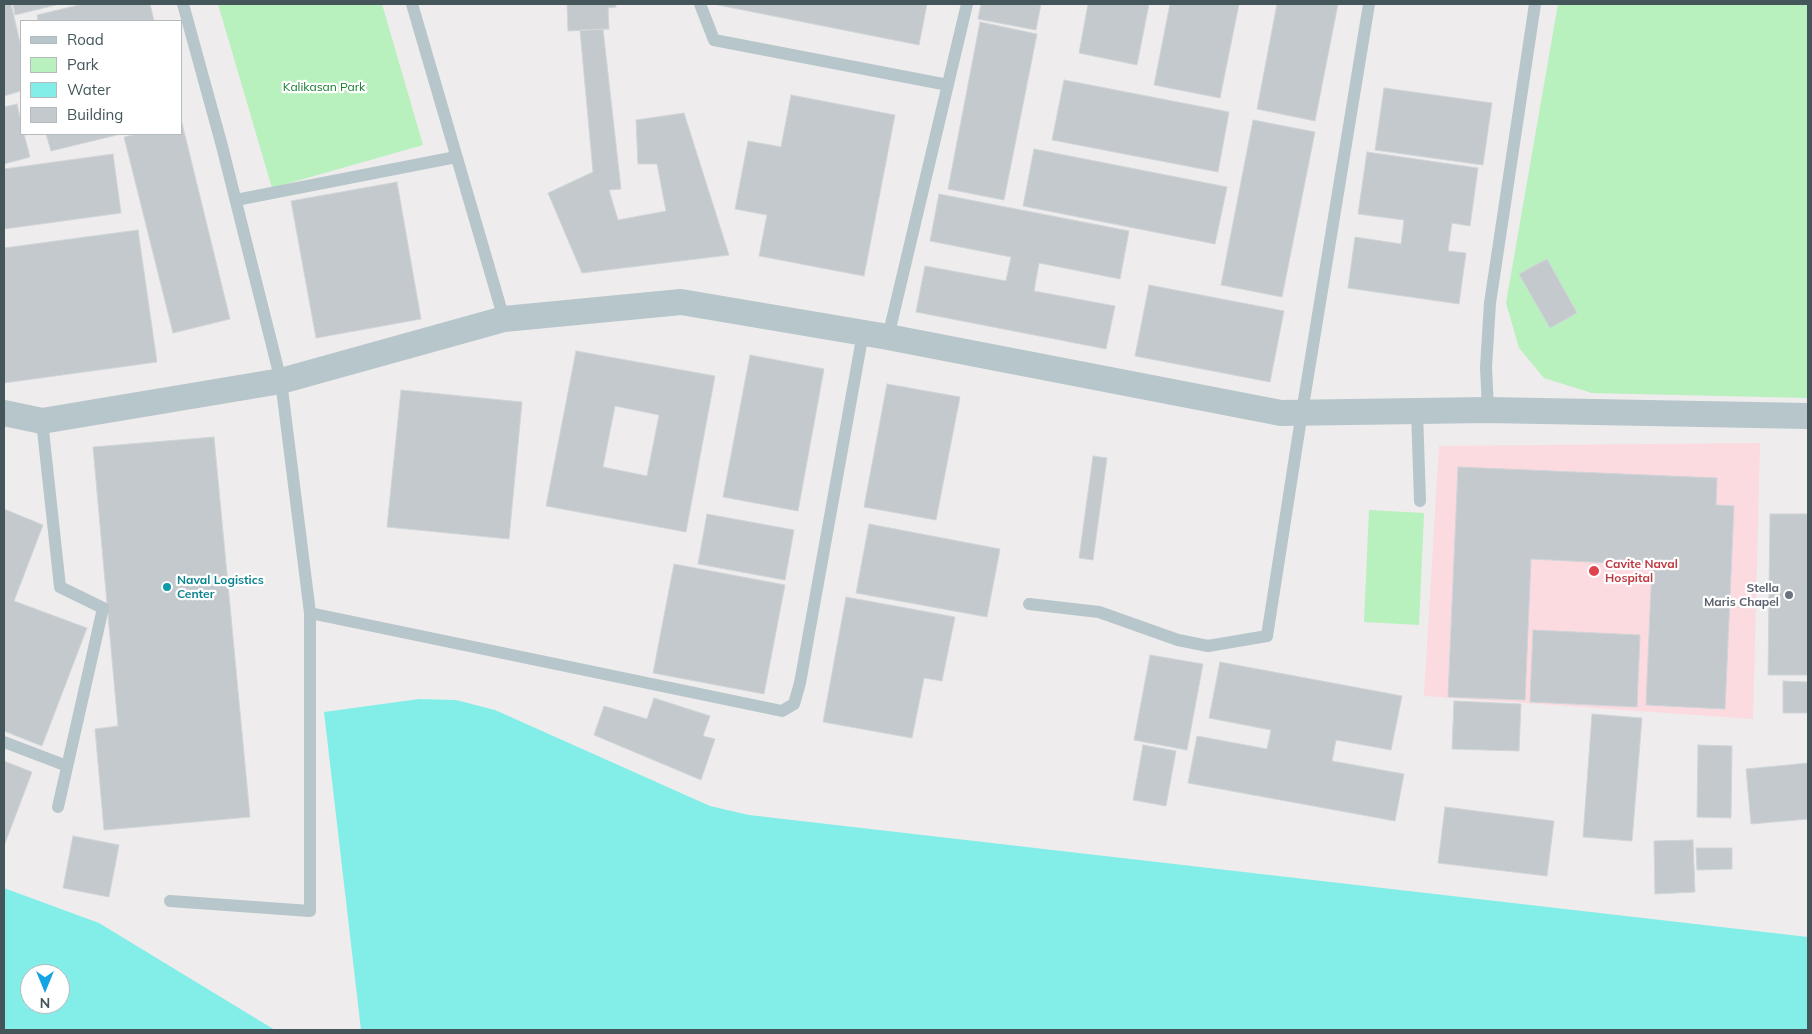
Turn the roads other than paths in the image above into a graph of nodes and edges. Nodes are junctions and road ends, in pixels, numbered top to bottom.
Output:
1 (183, 4) edge
2 (412, 4) edge
3 (700, 4) edge
4 (967, 4) edge
5 (1369, 4) edge
6 (1535, 4) edge
7 (948, 86) junction
8 (456, 157) junction
9 (236, 200) junction
10 (504, 319) junction
11 (876, 335) junction
12 (281, 381) junction
13 (1488, 410) junction
14 (1417, 411) junction
15 (1302, 412) junction
16 (4, 413) edge
17 (1808, 416) edge
18 (42, 421) junction
19 (1420, 501) dead end
20 (1030, 604) dead end
21 (310, 612) junction
22 (4, 742) edge
23 (67, 766) junction
24 (58, 807) dead end
25 (170, 901) dead end

1 - 9 lane
2 - 8 lane
3 - 7 lane
4 - 7 lane
5 - 15 lane
6 - 13 lane
7 - 11 lane
8 - 9 lane
8 - 10 lane
9 - 12 lane
10 - 11 street
10 - 12 street
11 - 15 street
11 - 21 lane
12 - 18 street
12 - 21 lane
13 - 14 street
13 - 17 street
14 - 15 street
14 - 19 lane
15 - 20 lane
16 - 18 street
18 - 23 lane
21 - 25 lane
22 - 23 lane
23 - 24 lane

